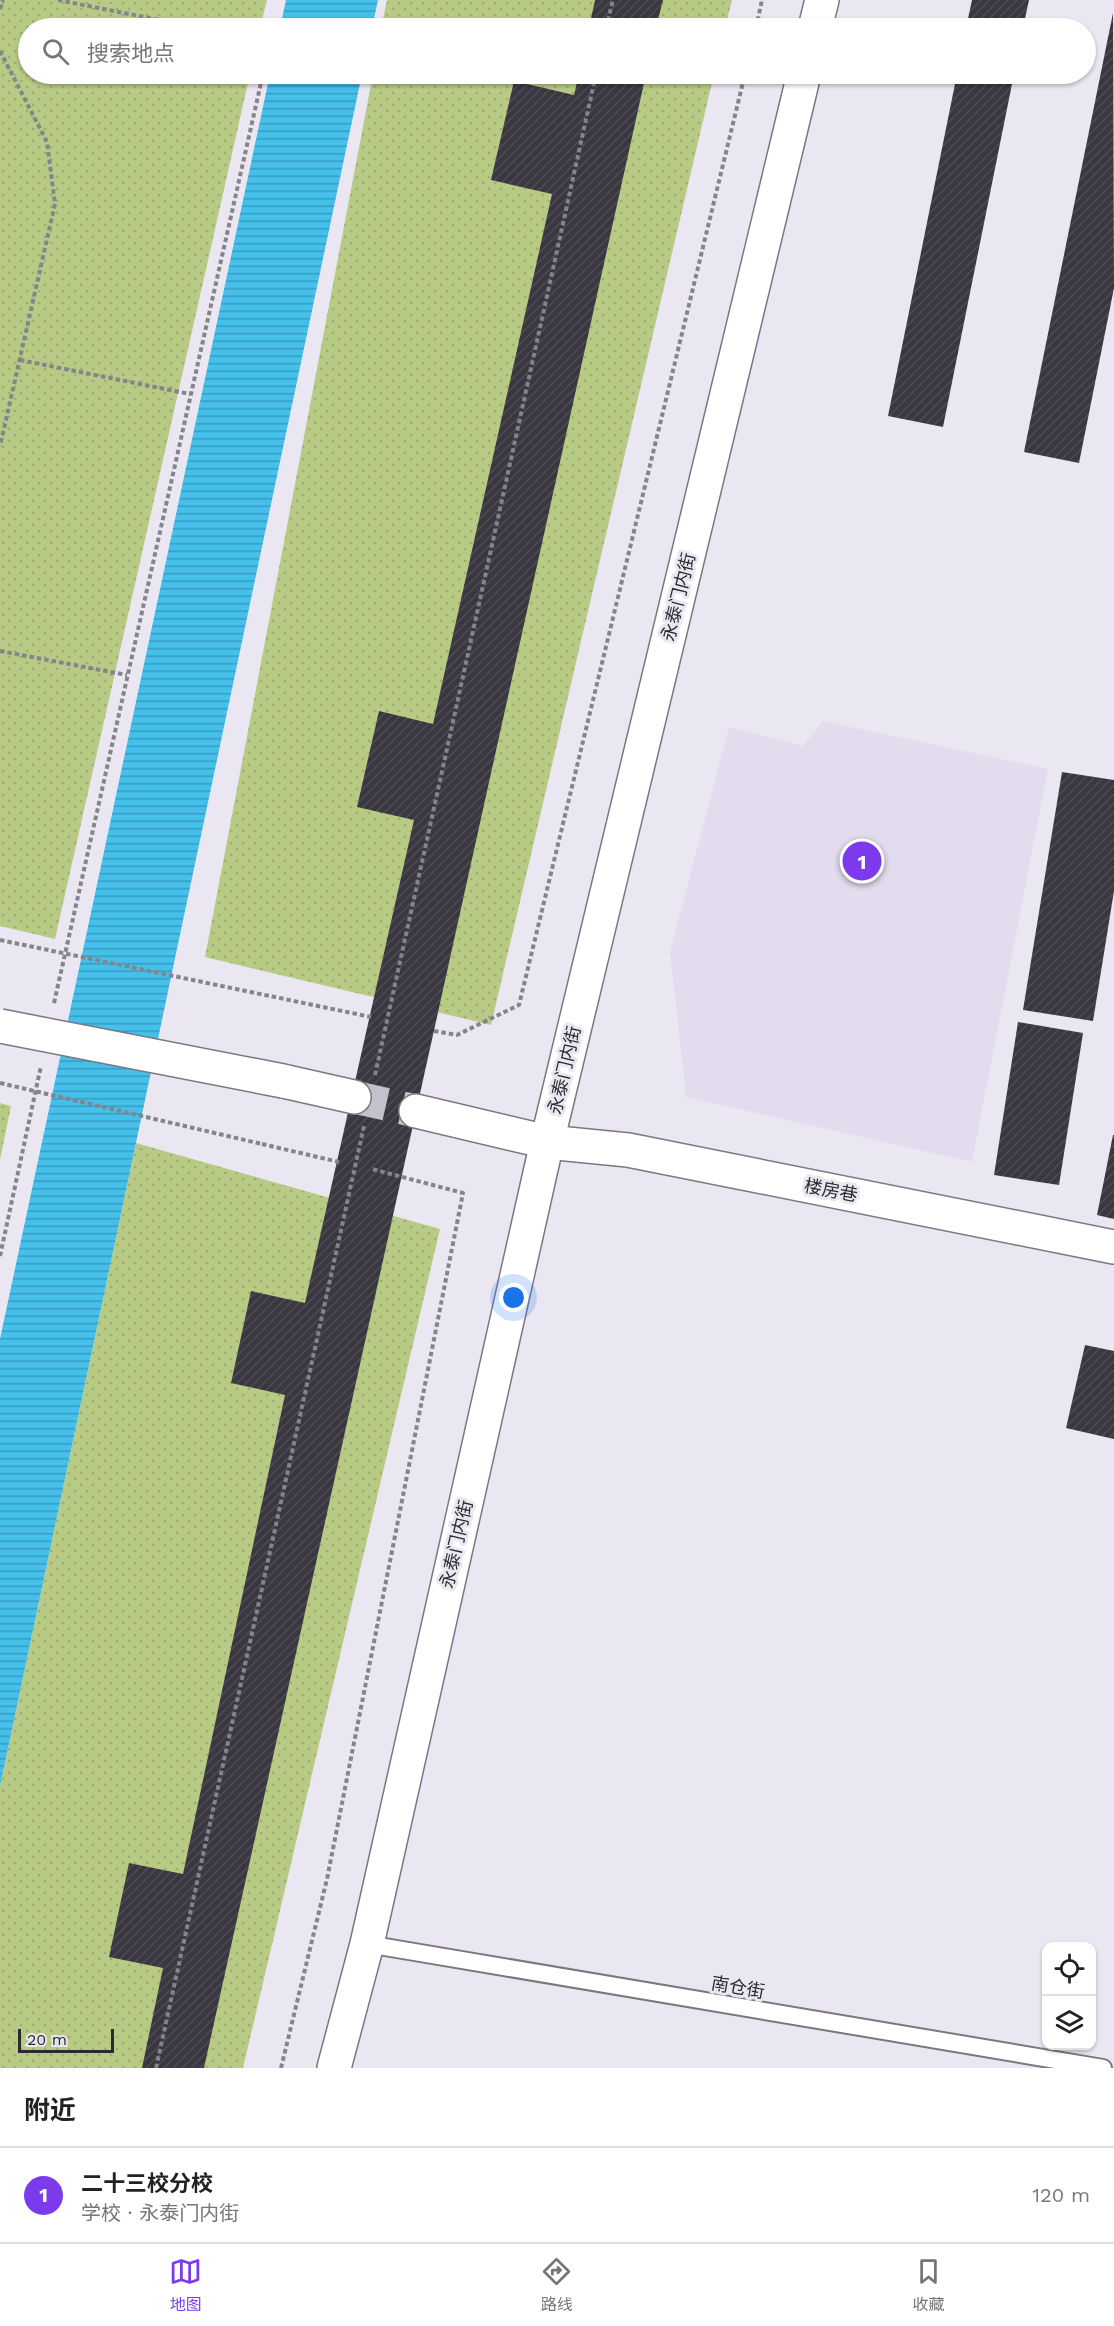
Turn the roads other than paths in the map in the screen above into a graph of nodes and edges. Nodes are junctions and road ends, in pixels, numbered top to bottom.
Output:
1 (822, 0) edge
2 (818, 18) edge
3 (802, 84) edge
4 (0, 1026) edge
5 (354, 1097) tunnel mouth
6 (416, 1111) tunnel mouth
7 (547, 1142) junction
8 (1114, 1246) edge
9 (367, 1944) junction
10 (334, 2068) edge
11 (1103, 2068) edge

1 - 2 main road
3 - 7 main road, 永泰门内街
4 - 5 main road, bridge
6 - 7 main road, 楼房巷
7 - 8 main road, 楼房巷
7 - 9 main road, 永泰门内街
9 - 10 main road, 永泰门内街
9 - 11 lane, 南仓街

